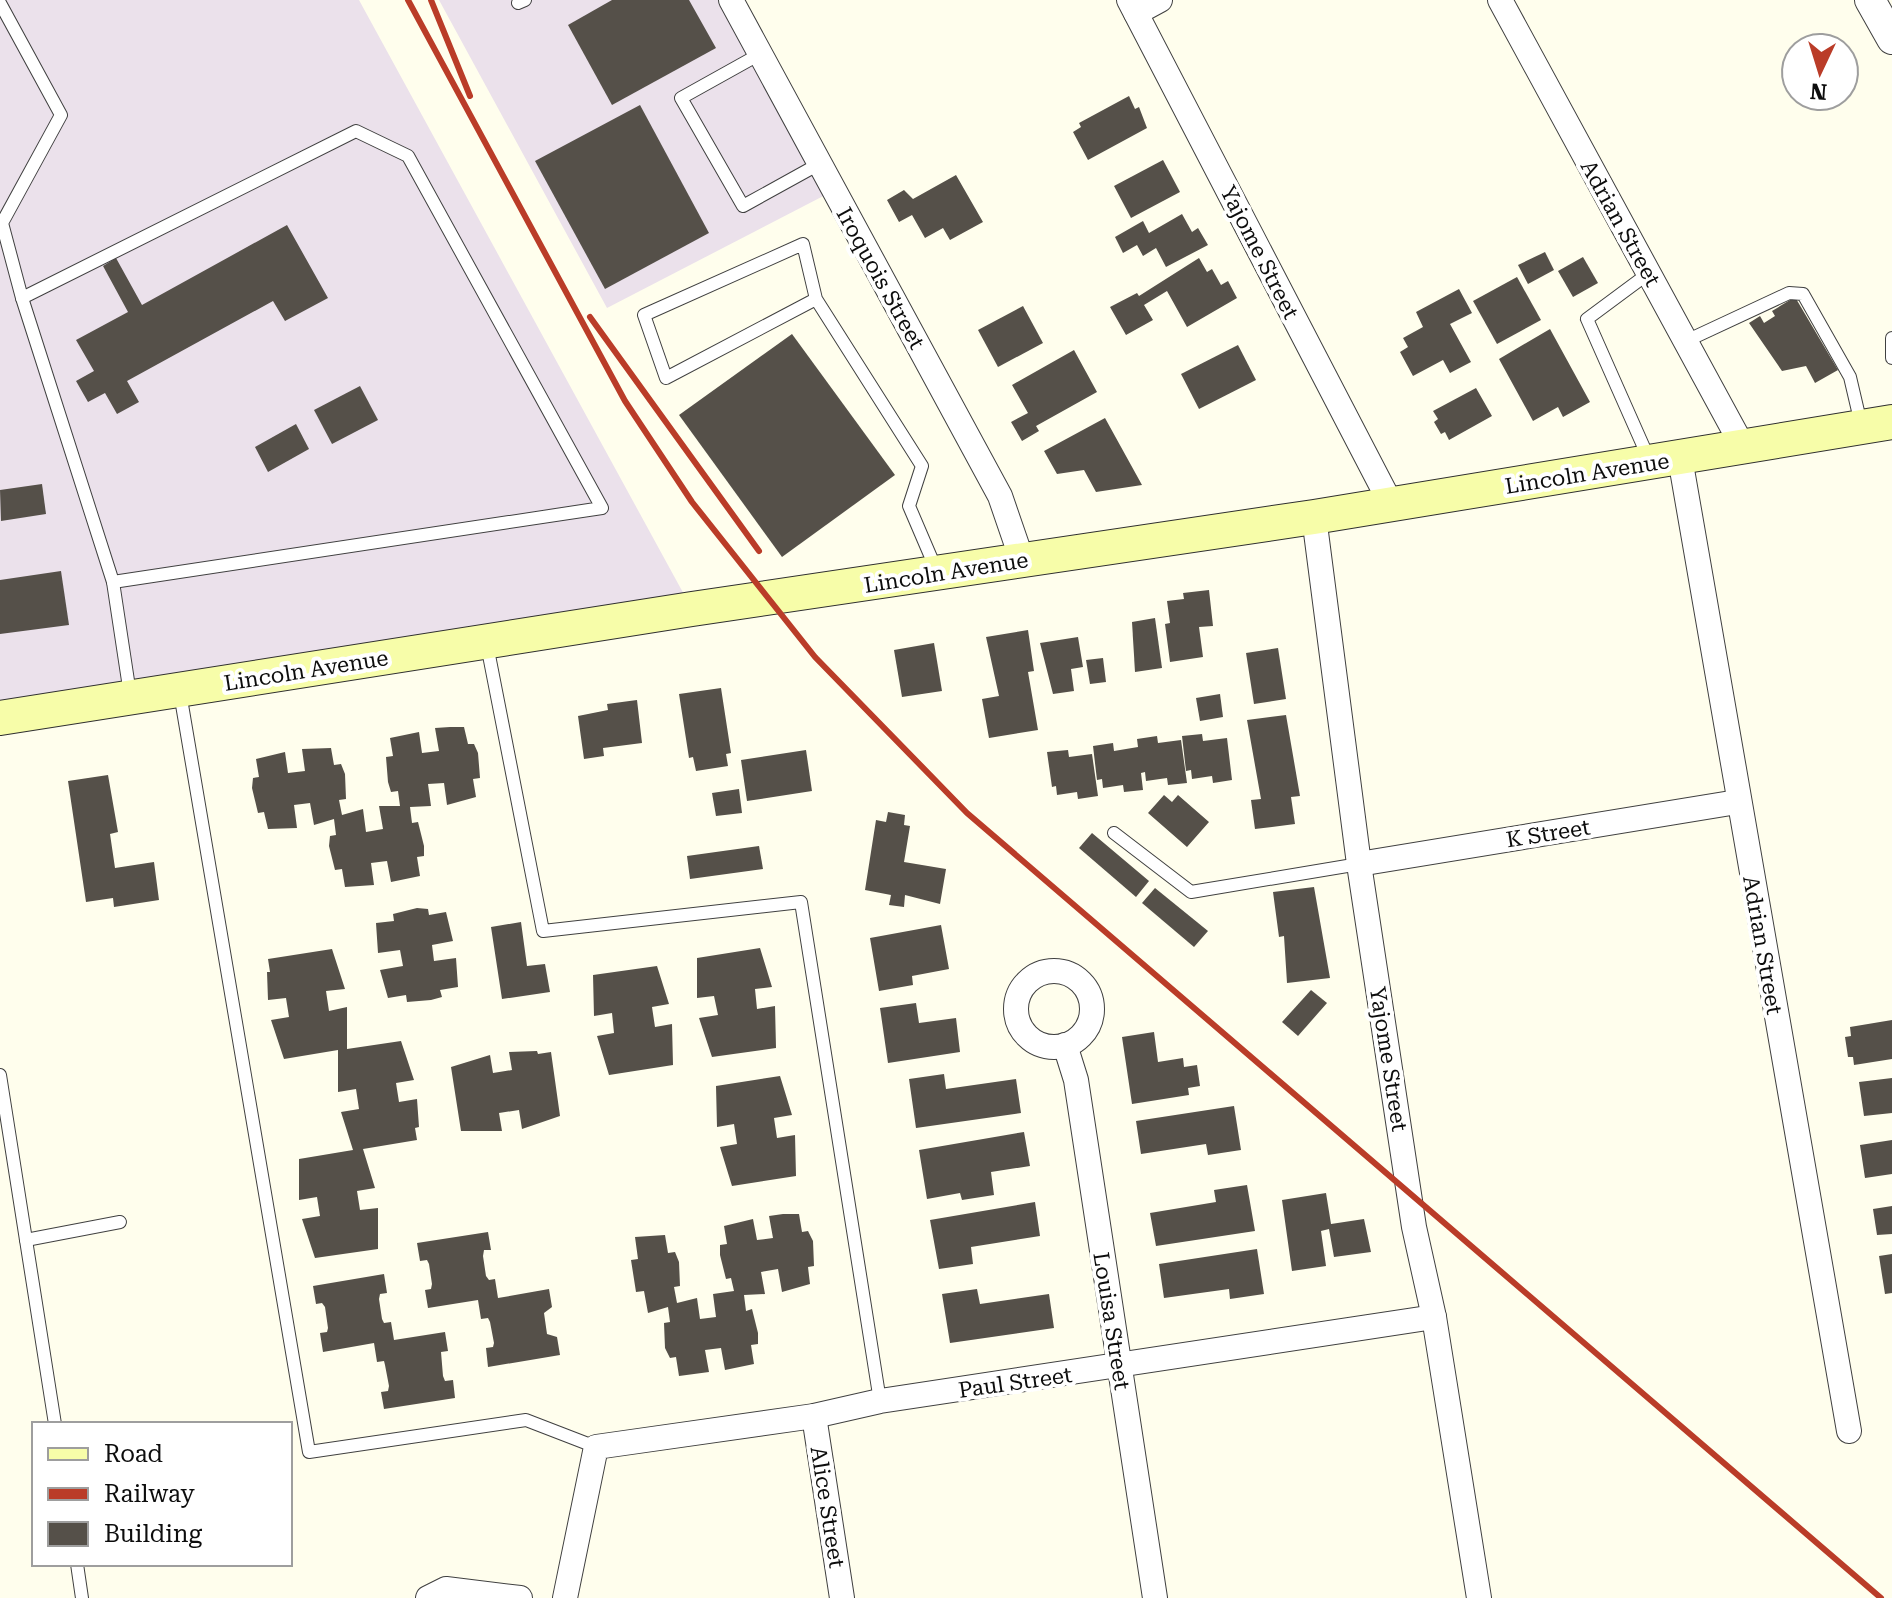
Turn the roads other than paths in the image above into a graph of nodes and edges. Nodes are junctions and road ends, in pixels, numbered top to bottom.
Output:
1 (731, 0) edge
2 (1160, 0) edge
3 (1500, 0) edge
4 (1870, 0) edge
5 (0, 3) edge
6 (1132, 7) edge
7 (1892, 39) edge
8 (760, 54) junction
9 (819, 164) junction
10 (1649, 273) junction
11 (22, 298) junction
12 (816, 299) junction
13 (1892, 338) edge
14 (1686, 341) junction
15 (1892, 358) edge
16 (1877, 425) edge
17 (1742, 445) junction
18 (1665, 460) junction
19 (1391, 504) junction
20 (1314, 517) junction
21 (1022, 560) junction
22 (937, 572) junction
23 (113, 582) junction
24 (486, 642) junction
25 (180, 690) junction
26 (130, 697) junction
27 (0, 718) edge
28 (1737, 802) junction
29 (1114, 833) dead end
30 (1359, 864) junction
31 (1065, 1045) dead end
32 (0, 1075) edge
33 (120, 1222) dead end
34 (26, 1240) junction
35 (1434, 1317) junction
36 (1119, 1367) junction
37 (880, 1401) junction
38 (814, 1416) junction
39 (55, 1422) edge
40 (1849, 1431) dead end
41 (596, 1447) junction
42 (77, 1566) edge
43 (82, 1598) edge
44 (428, 1598) edge
45 (520, 1598) edge
46 (565, 1598) edge
47 (842, 1598) edge
48 (1155, 1598) edge
49 (1479, 1598) edge

1 - 8 street, Iroquois Street
2 - 6 street
3 - 10 street, Adrian Street
4 - 7 street
5 - 11 lane
6 - 19 street, Yajome Street
8 - 9 street, Iroquois Street
8 - 9 lane
9 - 21 street, Iroquois Street
10 - 14 street, Adrian Street
10 - 18 lane
11 - 23 lane
11 - 23 lane
12 - 12 lane
12 - 22 lane
13 - 15 lane
14 - 16 lane
14 - 17 street, Adrian Street
16 - 17 main road, Lincoln Avenue
17 - 18 main road, Lincoln Avenue
18 - 19 main road, Lincoln Avenue
18 - 28 street, Adrian Street
19 - 20 main road, Lincoln Avenue
20 - 21 main road, Lincoln Avenue
20 - 30 street, Yajome Street
21 - 22 main road, Lincoln Avenue
22 - 24 main road, Lincoln Avenue
23 - 26 lane
24 - 25 main road, Lincoln Avenue
24 - 37 lane
25 - 26 main road, Lincoln Avenue
25 - 41 lane
26 - 27 main road, Lincoln Avenue
28 - 30 street, K Street
28 - 40 street, Adrian Street
29 - 30 lane
30 - 35 street, Yajome Street
31 - 36 street, Louisa Street
32 - 34 lane
33 - 34 lane
34 - 39 lane
35 - 36 street, Paul Street
35 - 49 street, Yajome Street
36 - 37 street, Paul Street
36 - 48 street, Louisa Street
37 - 38 street, Paul Street
38 - 41 street, Paul Street
38 - 47 street, Alice Street
41 - 46 street
42 - 43 lane
44 - 45 street

